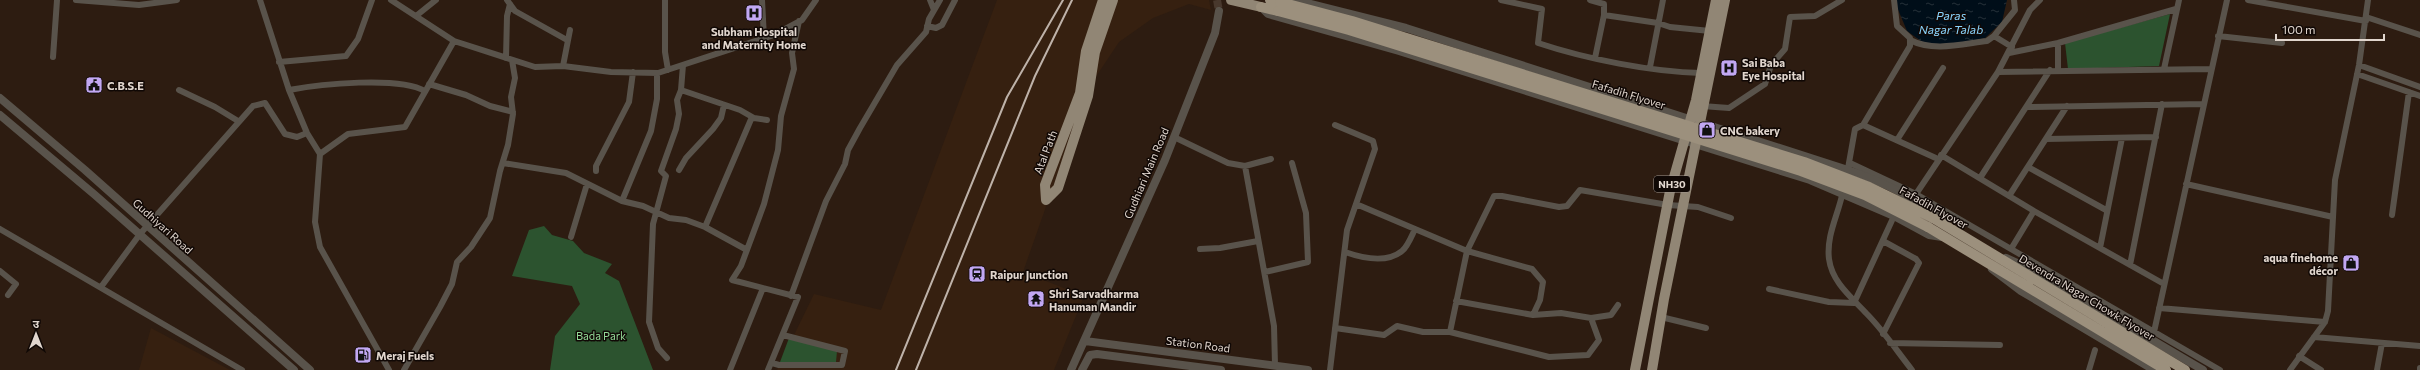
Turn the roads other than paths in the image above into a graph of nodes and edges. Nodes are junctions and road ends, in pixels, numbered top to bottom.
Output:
1 (57, 0) edge
2 (76, 0) edge
3 (177, 0) edge
4 (260, 0) edge
5 (372, 0) edge
6 (391, 0) edge
7 (436, 0) edge
8 (665, 0) edge
9 (762, 0) edge
10 (816, 0) edge
11 (930, 0) edge
12 (940, 0) edge
13 (955, 0) edge
14 (1103, 0) edge
15 (1113, 0) edge
16 (1231, 0) edge
17 (1270, 0) edge
18 (1295, 0) edge
19 (1501, 0) edge
20 (1590, 0) edge
21 (1663, 0) edge
22 (1716, 0) edge
23 (1725, 0) edge
24 (1842, 0) edge
25 (1894, 0) edge
26 (2014, 0) edge
27 (2040, 0) edge
28 (2179, 0) edge
29 (2227, 0) edge
30 (2248, 0) edge
31 (2368, 0) edge
32 (109, 2) edge
33 (509, 2) edge
34 (139, 3) edge
35 (1261, 7) junction
36 (1279, 7) junction
37 (2176, 9) junction
38 (934, 10) junction
39 (1219, 11) tunnel mouth
40 (1604, 14) junction
41 (416, 16) junction
42 (2366, 19) junction
43 (799, 21) junction
44 (1658, 23) junction
45 (927, 26) junction
46 (570, 30) dead end
47 (1710, 31) junction
48 (2420, 35) edge
49 (1994, 36) junction
50 (2218, 36) junction
51 (764, 38) junction
52 (567, 40) junction
53 (1910, 40) junction
54 (454, 42) junction
55 (2058, 43) junction
56 (2282, 43) dead end
57 (2012, 47) junction
58 (2009, 53) junction
59 (53, 57) dead end
60 (1595, 58) junction
61 (509, 59) junction
62 (279, 62) junction
63 (683, 65) junction
64 (2359, 65) junction
65 (563, 66) junction
66 (1650, 67) junction
67 (1943, 68) dead end
68 (2164, 69) junction
69 (2211, 69) junction
70 (668, 70) junction
71 (2050, 70) junction
72 (2058, 70) junction
73 (633, 72) junction
74 (1998, 72) junction
75 (657, 73) junction
76 (1701, 73) junction
77 (2357, 74) junction
78 (429, 84) junction
79 (2420, 87) edge
80 (179, 90) dead end
81 (289, 90) junction
82 (681, 90) junction
83 (425, 91) junction
84 (2409, 92) junction
85 (2420, 96) edge
86 (0, 98) edge
87 (2162, 104) junction
88 (2204, 104) junction
89 (724, 105) junction
90 (1702, 106) junction
91 (2067, 106) junction
92 (2027, 107) junction
93 (513, 112) junction
94 (0, 115) edge
95 (752, 117) junction
96 (767, 120) dead end
97 (238, 121) junction
98 (1695, 121) junction
99 (1335, 125) dead end
100 (1863, 125) junction
101 (307, 133) junction
102 (1174, 137) junction
103 (2156, 137) junction
104 (2122, 138) junction
105 (2046, 139) junction
106 (1897, 140) junction
107 (1689, 144) junction
108 (320, 154) junction
109 (1940, 157) junction
110 (1271, 159) dead end
111 (503, 163) junction
112 (1292, 163) dead end
113 (1245, 166) junction
114 (1849, 167) junction
115 (2028, 167) junction
116 (679, 170) dead end
117 (596, 171) dead end
118 (1980, 178) junction
119 (588, 184) junction
120 (2186, 184) junction
121 (1843, 194) junction
122 (1916, 194) junction
123 (2009, 196) junction
124 (622, 201) junction
125 (1356, 204) junction
126 (1668, 205) junction
127 (1682, 206) junction
128 (2106, 210) junction
129 (2034, 211) junction
130 (656, 213) junction
131 (2392, 215) dead end
132 (1894, 216) junction
133 (2333, 217) junction
134 (1731, 218) dead end
135 (1930, 222) junction
136 (147, 226) junction
137 (705, 227) junction
138 (1415, 229) junction
139 (1, 231) edge
140 (140, 234) junction
141 (571, 237) dead end
142 (1945, 237) junction
143 (1258, 241) junction
144 (1883, 241) junction
145 (1973, 242) junction
146 (2100, 248) junction
147 (1200, 249) dead end
148 (2011, 249) junction
149 (747, 250) junction
150 (1467, 251) junction
151 (1345, 252) junction
152 (1974, 255) junction
153 (2130, 265) junction
154 (0, 271) edge
155 (1265, 272) junction
156 (2164, 284) junction
157 (101, 287) junction
158 (763, 288) junction
159 (1769, 289) dead end
160 (8, 295) dead end
161 (791, 296) junction
162 (1456, 302) junction
163 (1854, 303) junction
164 (1618, 305) dead end
165 (2159, 308) junction
166 (1533, 315) junction
167 (1661, 317) junction
168 (1591, 318) junction
169 (2325, 322) junction
170 (1335, 328) junction
171 (1706, 328) dead end
172 (1450, 332) junction
173 (2154, 332) junction
174 (1883, 334) junction
175 (783, 335) junction
176 (2314, 337) junction
177 (1085, 341) junction
178 (1890, 343) junction
179 (2382, 343) junction
180 (2000, 345) dead end
181 (2420, 346) edge
182 (2095, 350) dead end
183 (2299, 356) junction
184 (667, 358) dead end
185 (772, 363) junction
186 (1275, 365) junction
187 (1172, 367) edge
188 (831, 368) edge
189 (242, 370) edge
190 (294, 370) edge
191 (310, 370) edge
192 (389, 370) edge
193 (404, 370) edge
194 (730, 370) edge
195 (768, 370) edge
196 (1071, 370) edge
197 (1082, 370) edge
198 (1221, 370) edge
199 (1308, 370) edge
200 (1330, 370) edge
201 (1635, 370) edge
202 (1652, 370) edge
203 (1912, 370) edge
204 (2089, 370) edge
205 (2154, 370) edge
206 (2166, 370) edge
207 (2185, 370) edge
208 (2203, 370) edge
209 (2220, 370) edge
210 (2290, 370) edge
211 (2321, 370) edge
212 (2377, 370) edge

1 - 59 street
2 - 32 street
3 - 34 street
4 - 62 street
5 - 62 street
6 - 41 street
7 - 41 street
8 - 70 street
9 - 51 street
10 - 43 street
11 - 38 street
12 - 38 street
13 - 45 street
14 - 15 main road, Atal Path
16 - 35 main road
17 - 36 highway, Fafadih Flyover
18 - 98 street
19 - 60 street
20 - 40 street
21 - 44 street
22 - 47 main road, NH30
23 - 90 main road, NH30
24 - 90 street
25 - 53 street
26 - 49 street
27 - 57 street
28 - 37 street
29 - 50 street
30 - 42 street
31 - 42 street
32 - 34 street
33 - 52 street
33 - 61 street
35 - 36 highway, Fafadih Flyover
35 - 107 street
36 - 135 highway, Fafadih Flyover, bridge
37 - 55 street
37 - 68 street
38 - 45 street
39 - 102 street, Gudhiari Main Road
40 - 44 street
40 - 60 street
41 - 54 street
42 - 48 street
42 - 64 street
43 - 51 street
43 - 149 street
44 - 47 street
44 - 66 street
45 - 161 street
46 - 52 street
47 - 76 main road, NH30
49 - 53 street
49 - 57 street
50 - 56 street
50 - 69 street
51 - 63 street
52 - 65 street
53 - 100 street
54 - 61 street
54 - 78 street
55 - 58 street
55 - 72 street
57 - 58 street
58 - 74 street
60 - 66 street
61 - 65 street
61 - 93 street
62 - 81 street
63 - 70 street
63 - 82 street
64 - 77 street
64 - 79 street
65 - 73 street
66 - 76 street
67 - 106 street
68 - 69 street
68 - 72 street
69 - 88 street
70 - 75 street
71 - 72 street
71 - 74 street
71 - 92 street
73 - 75 street
73 - 117 street
74 - 109 street
75 - 124 street
76 - 98 main road, NH30
77 - 84 street
77 - 133 street
78 - 83 street
78 - 93 street
80 - 97 street
81 - 83 street
81 - 101 street
82 - 89 street
82 - 130 street
83 - 108 street
84 - 85 street
84 - 131 street
86 - 136 street, Gudhiyari Road
87 - 88 street
87 - 91 street
87 - 103 street
88 - 120 street
89 - 95 street
89 - 116 street
90 - 98 main road, NH30
91 - 92 street
91 - 105 street
92 - 118 street
93 - 111 street
94 - 140 street, Gudhiyari Road
95 - 96 street
95 - 137 street
97 - 101 street
97 - 136 street
98 - 107 main road, NH30
98 - 114 street
99 - 125 street
100 - 106 street
100 - 114 street
101 - 108 street
102 - 113 street
102 - 177 street, Gudhiari Main Road
103 - 104 street
103 - 153 street
104 - 105 street
104 - 128 street
105 - 115 street
106 - 109 street
107 - 121 street
107 - 126 main road, NH30
107 - 127 main road, NH30
108 - 192 street
109 - 118 street
109 - 122 street
110 - 113 street
111 - 119 street
111 - 193 street
112 - 155 street
113 - 143 street
114 - 121 street
114 - 122 street
114 - 145 street
115 - 123 street
115 - 128 street
118 - 123 street
119 - 124 street
119 - 141 street
120 - 133 street
120 - 156 street
121 - 132 street
121 - 163 street
122 - 148 street
123 - 129 street
124 - 130 street
125 - 138 street
125 - 151 street
126 - 127 street
126 - 150 street
126 - 201 main road, NH30
127 - 134 street
127 - 167 main road, NH30
128 - 146 street
129 - 146 street
129 - 148 street
130 - 137 street
130 - 184 street
132 - 142 street
132 - 144 street
133 - 169 street
135 - 142 highway, Fafadih Flyover
135 - 145 highway, Fafadih Flyover
136 - 140 street
136 - 191 street, Gudhiyari Road
137 - 149 street
138 - 150 street
138 - 151 street
139 - 157 street
140 - 157 street
140 - 190 street, Gudhiyari Road
142 - 152 highway, Fafadih Flyover
143 - 147 street
143 - 155 street
144 - 163 street
144 - 174 street
145 - 207 highway, Devendra Nagar Chowk Flyover
145 - 208 street
146 - 153 street
148 - 173 street
149 - 158 street
150 - 162 street
150 - 166 street
151 - 170 street
152 - 205 street
152 - 206 highway, Devendra Nagar Chowk Flyover
153 - 156 street
154 - 160 street
155 - 186 street
156 - 165 street
157 - 189 street
158 - 161 street
158 - 194 street
159 - 163 street
161 - 175 street
162 - 166 street
162 - 172 street
163 - 174 street
164 - 168 street
165 - 169 street
165 - 173 street
166 - 168 street
167 - 171 street
167 - 202 main road, NH30
168 - 172 street
169 - 176 street
170 - 172 street
170 - 200 street
173 - 209 street
174 - 178 street
175 - 185 street
175 - 188 street
176 - 179 street
176 - 183 street
177 - 186 street, Station Road
177 - 196 street, Gudhiari Main Road
178 - 180 street
178 - 203 street
179 - 181 street
179 - 212 street
182 - 204 street
183 - 210 street
183 - 211 street
185 - 188 street
185 - 195 street
186 - 199 street, Station Road
187 - 197 street, Station Road
187 - 198 street, Station Road

